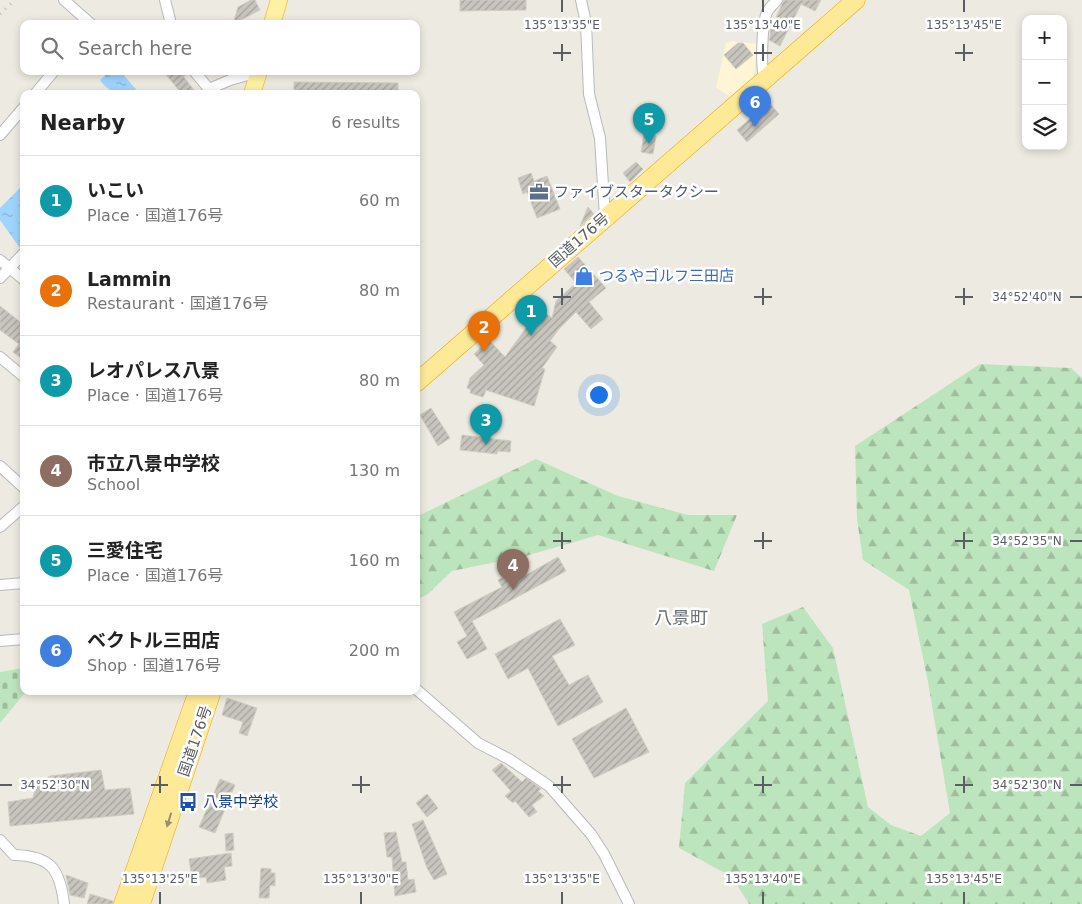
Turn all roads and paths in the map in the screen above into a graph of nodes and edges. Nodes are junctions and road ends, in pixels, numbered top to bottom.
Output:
1 (64, 0) edge
2 (165, 0) edge
3 (279, 0) edge
4 (581, 0) edge
5 (777, 0) edge
6 (856, 0) edge
7 (86, 20) edge
8 (170, 20) edge
9 (273, 20) edge
10 (51, 75) edge
11 (197, 75) edge
12 (248, 75) edge
13 (258, 75) edge
14 (765, 80) junction
15 (38, 90) edge
16 (253, 90) edge
17 (20, 112) edge
18 (0, 135) edge
19 (605, 217) junction
20 (20, 256) edge
21 (0, 260) edge
22 (8, 267) junction
23 (20, 277) edge
24 (0, 278) edge
25 (0, 357) edge
26 (20, 374) edge
27 (420, 379) edge
28 (0, 466) edge
29 (20, 484) edge
30 (20, 510) edge
31 (0, 527) edge
32 (20, 583) edge
33 (0, 585) edge
34 (20, 639) edge
35 (0, 641) edge
36 (420, 692) edge
37 (197, 695) edge
38 (211, 695) edge
39 (0, 840) edge
40 (64, 904) edge
41 (123, 904) edge
42 (141, 904) edge
43 (630, 904) edge

1 - 7 street
2 - 8 street
3 - 9 main road
4 - 19 street
5 - 14 street
6 - 14 highway, 国道176号
10 - 15 street
11 - 12 street
13 - 16 main road
14 - 19 highway, 国道176号
17 - 18 street
19 - 27 highway, 国道176号
20 - 22 street
21 - 22 street
22 - 23 street
22 - 24 street
25 - 26 street
28 - 29 street
30 - 31 street
32 - 33 street
34 - 35 street
36 - 43 street
37 - 41 highway, 国道176号
38 -> 42 highway, 国道176号
39 - 40 street

